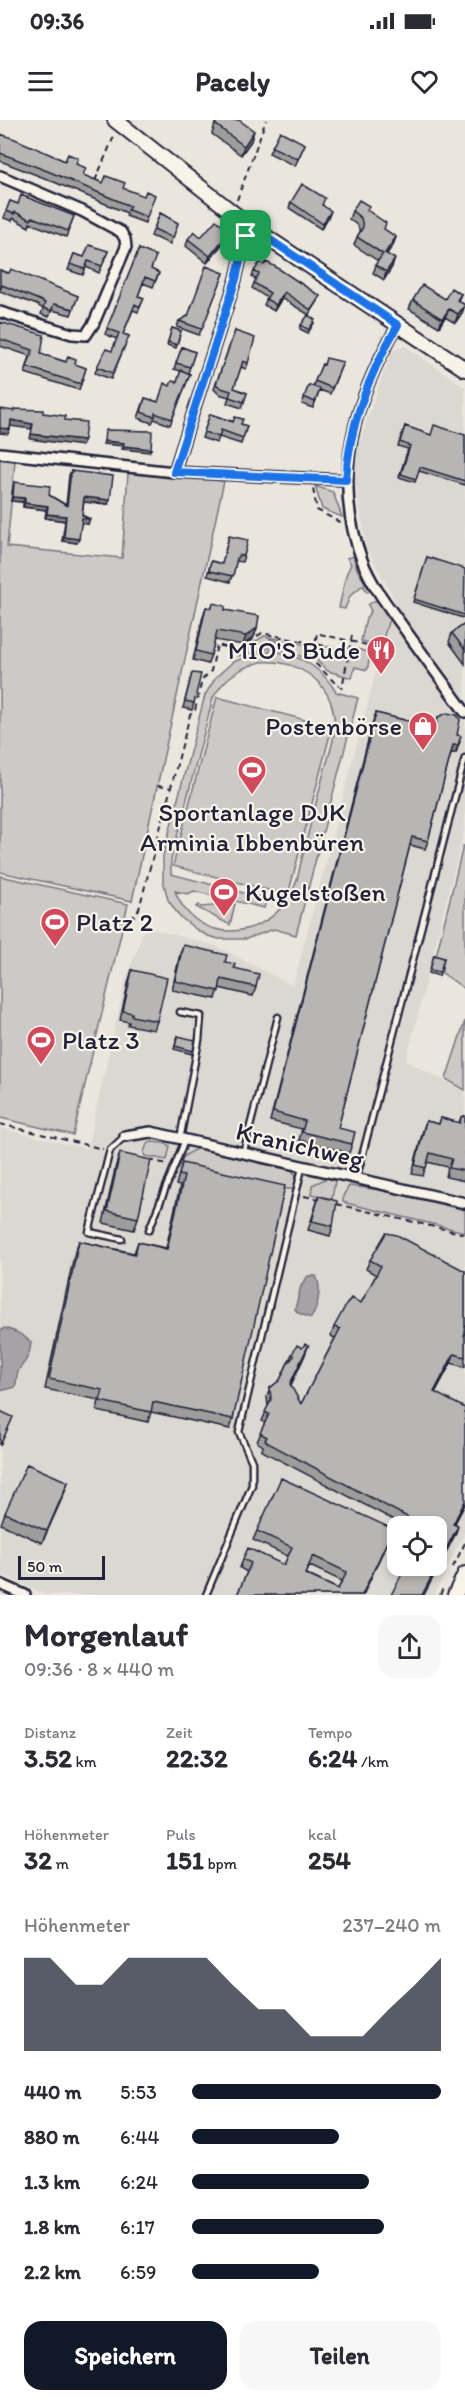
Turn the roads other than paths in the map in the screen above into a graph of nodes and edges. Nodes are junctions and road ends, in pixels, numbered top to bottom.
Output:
1 (119, 123) edge
2 (0, 176) edge
3 (251, 227) junction
4 (0, 312) edge
5 (398, 325) junction
6 (465, 369) edge
7 (0, 453) edge
8 (174, 472) junction
9 (346, 480) junction
10 (465, 712) edge
11 (465, 758) edge
12 (180, 1012) dead end
13 (278, 1017) dead end
14 (125, 1136) joint
15 (182, 1140) junction
16 (243, 1154) junction
17 (302, 1168) junction
18 (356, 1180) junction
19 (465, 1203) edge
20 (149, 1230) dead end
21 (122, 1239) dead end
22 (465, 1574) edge
23 (0, 1584) edge
24 (25, 1595) edge
25 (206, 1595) edge
26 (455, 1595) edge

1 - 3 main road
2 - 4 street
3 - 5 main road
3 - 8 street
5 - 6 main road
5 - 9 street
7 - 8 street
8 - 9 street
9 - 10 street
11 - 18 lane
12 - 15 lane
13 - 16 lane
14 - 15 street, Kranichweg
14 - 21 lane
15 - 16 street, Kranichweg
15 - 20 lane
16 - 17 street, Kranichweg
17 - 18 street, Kranichweg
17 - 25 lane
18 - 19 street, Kranichweg
22 - 26 main road
23 - 24 street

